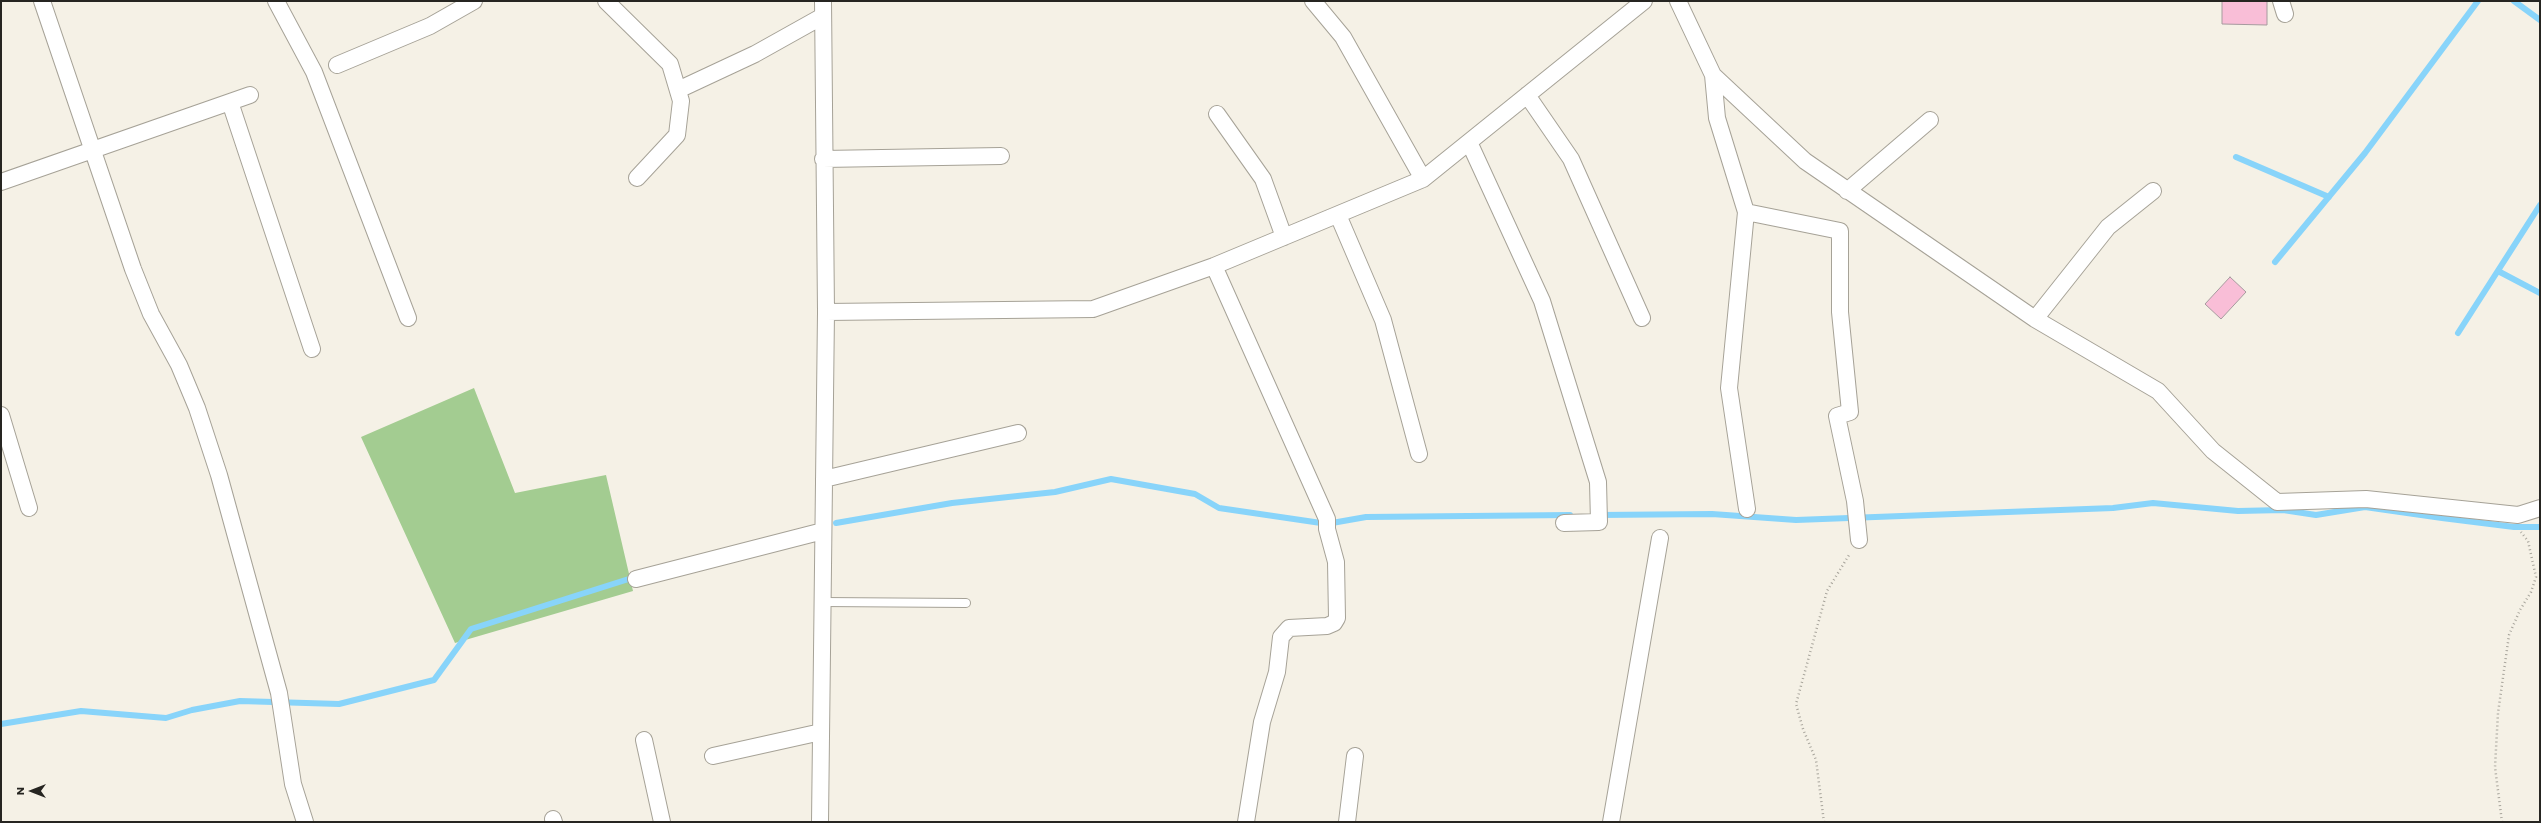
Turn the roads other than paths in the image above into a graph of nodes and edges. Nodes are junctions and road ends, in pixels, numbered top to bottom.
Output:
1 (42, 1) edge
2 (276, 1) edge
3 (474, 1) edge
4 (606, 1) edge
5 (1313, 1) edge
6 (1644, 1) edge
7 (1678, 1) edge
8 (823, 9) edge
9 (337, 65) dead end
10 (1713, 75) junction
11 (678, 90) junction
12 (250, 95) dead end
13 (1527, 95) junction
14 (230, 102) junction
15 (1217, 114) dead end
16 (1930, 120) dead end
17 (1469, 142) junction
18 (94, 149) junction
19 (1001, 156) dead end
20 (823, 159) junction
21 (637, 178) dead end
22 (1423, 179) junction
23 (1, 182) edge
24 (1847, 191) junction
25 (2152, 191) dead end
26 (1746, 212) junction
27 (1338, 215) junction
28 (1284, 237) junction
29 (1214, 266) junction
30 (826, 312) junction
31 (408, 318) dead end
32 (1642, 318) dead end
33 (2035, 319) junction
34 (312, 349) dead end
35 (1, 415) edge
36 (1018, 433) dead end
37 (1419, 454) dead end
38 (824, 479) junction
39 (29, 508) dead end
40 (2540, 508) edge
41 (1747, 509) dead end
42 (1564, 522) dead end
43 (823, 530) junction
44 (1660, 538) dead end
45 (1859, 540) road end
46 (636, 579) dead end
47 (823, 602) junction
48 (966, 603) dead end
49 (821, 732) junction
50 (644, 740) dead end
51 (713, 756) dead end
52 (1355, 756) dead end
53 (304, 822) edge
54 (662, 822) edge
55 (820, 822) edge
56 (1246, 822) edge
57 (1347, 822) edge
58 (1611, 822) edge

1 - 18 street
2 - 31 street
3 - 9 street
4 - 11 street
5 - 22 street
6 - 13 street
7 - 10 street
8 - 11 street
8 - 20 street
10 - 24 street
10 - 26 street
11 - 21 street
12 - 14 street
13 - 17 street
13 - 32 street
14 - 18 street
14 - 34 street
15 - 28 street
16 - 24 street
17 - 22 street
17 - 42 street
18 - 23 street
18 - 53 street
19 - 20 street
20 - 30 street
22 - 27 street
24 - 33 street
25 - 33 street
26 - 41 street
26 - 45 street
27 - 28 street
27 - 37 street
28 - 29 street
29 - 30 street
29 - 56 street
30 - 38 street
33 - 40 street
35 - 39 street
36 - 38 street
38 - 43 street
43 - 46 street
43 - 47 street
44 - 58 street
47 - 48 lane
47 - 49 street
49 - 51 street
49 - 55 street
50 - 54 street
52 - 57 street

